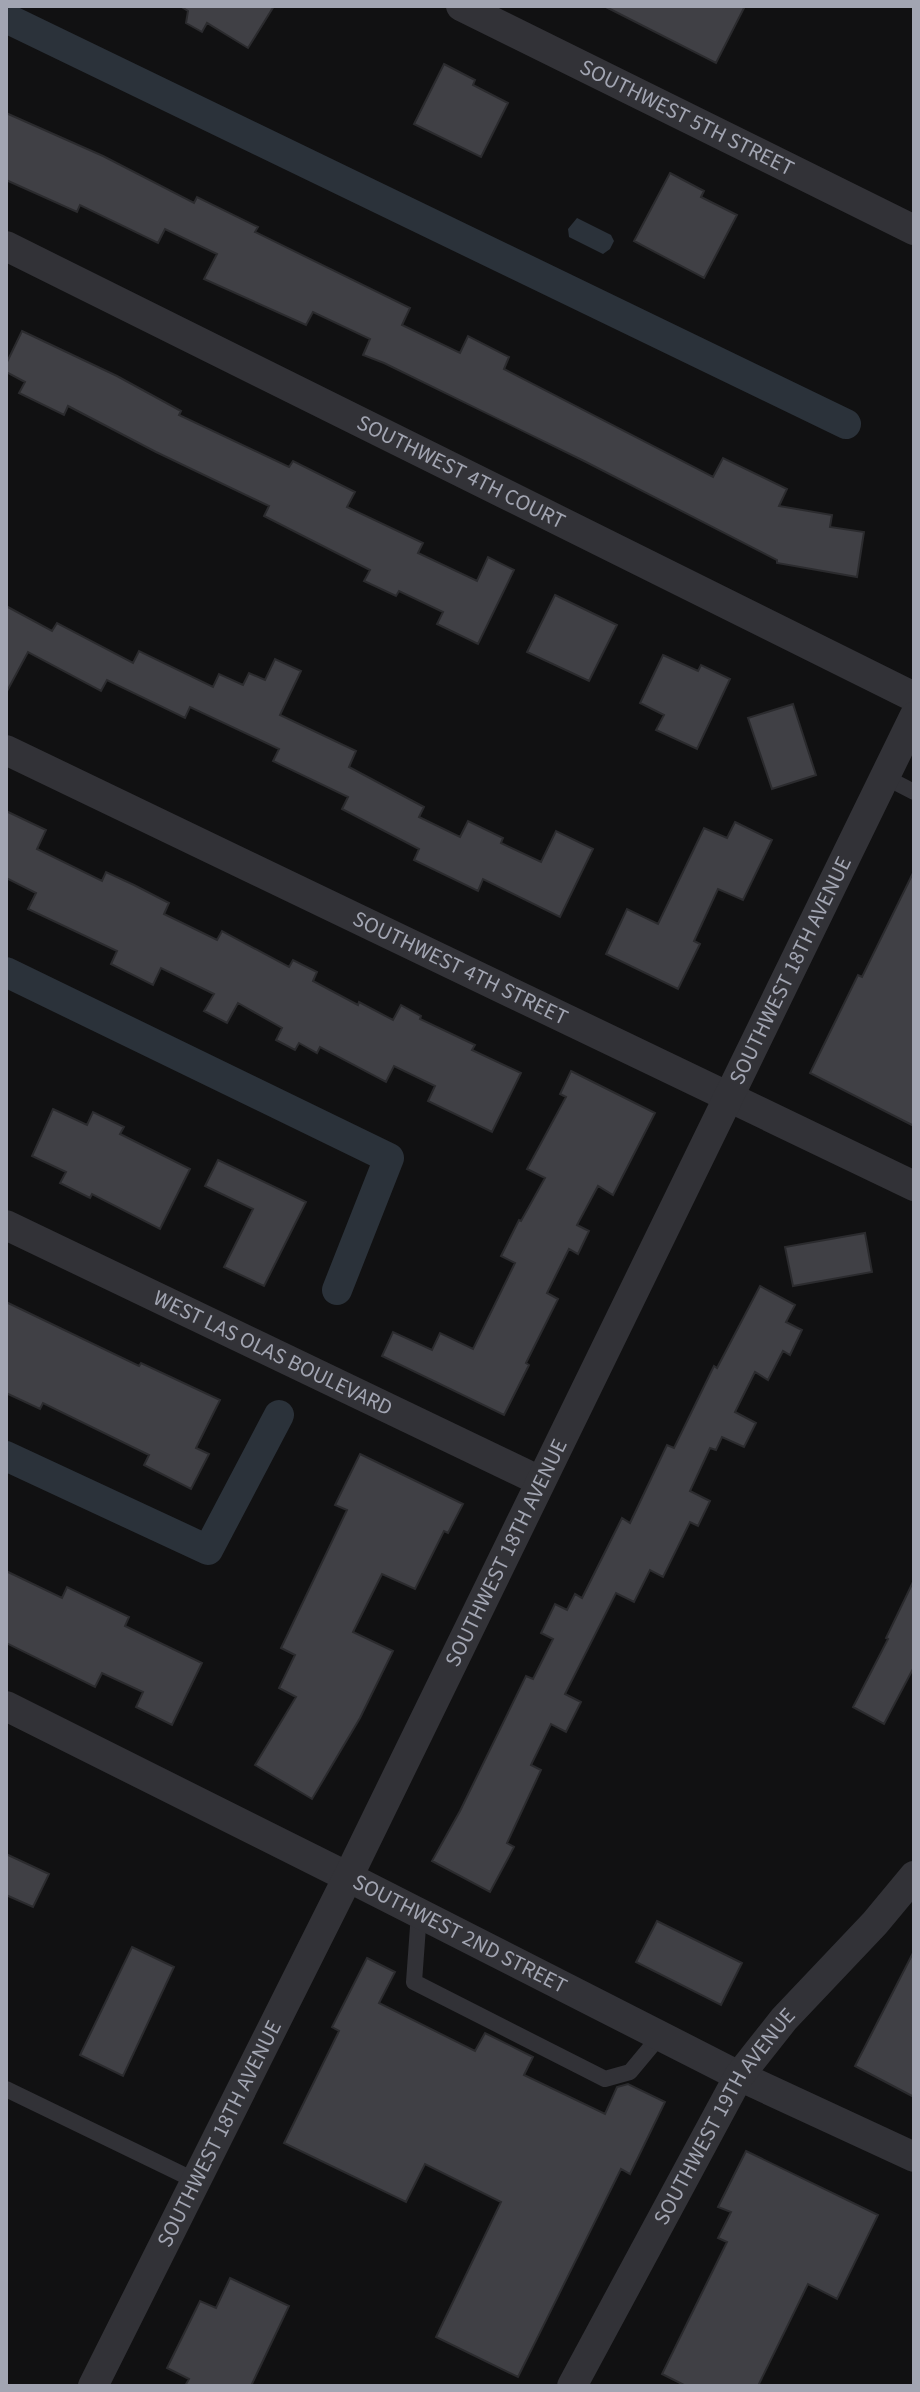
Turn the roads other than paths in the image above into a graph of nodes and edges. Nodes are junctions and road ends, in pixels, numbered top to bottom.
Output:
1 (461, 6) edge
2 (914, 230) edge
3 (6, 246) edge
4 (914, 697) edge
5 (914, 717) edge
6 (6, 750) edge
7 (885, 777) junction
8 (914, 792) edge
9 (728, 1098) junction
10 (914, 1186) edge
11 (6, 1225) edge
12 (540, 1481) junction
13 (6, 1706) edge
14 (914, 1876) edge
15 (348, 1877) junction
16 (419, 1913) junction
17 (660, 2036) junction
18 (739, 2076) junction
19 (6, 2089) edge
20 (914, 2157) edge
21 (196, 2181) junction
22 (93, 2386) edge
23 (572, 2386) edge

1 - 2 street, SOUTHWEST 5TH STREET
3 - 4 street, SOUTHWEST 4TH COURT
5 - 7 street, SOUTHWEST 18TH AVENUE
6 - 9 street, SOUTHWEST 4TH STREET
7 - 8 lane
7 - 9 street, SOUTHWEST 18TH AVENUE
9 - 10 street, SOUTHWEST 4TH STREET
9 - 12 street, SOUTHWEST 18TH AVENUE
11 - 12 street, WEST LAS OLAS BOULEVARD
12 - 15 street, SOUTHWEST 18TH AVENUE
13 - 15 street, SOUTHWEST 2ND STREET
14 - 18 street, SOUTHWEST 19TH AVENUE
15 - 16 street, SOUTHWEST 2ND STREET
15 - 21 street, SOUTHWEST 18TH AVENUE
16 - 17 street, SOUTHWEST 2ND STREET
16 - 17 lane
17 - 18 street, SOUTHWEST 2ND STREET
18 - 20 street, SOUTHWEST 2ND STREET
18 - 23 street, SOUTHWEST 19TH AVENUE
19 - 21 lane
21 - 22 street, SOUTHWEST 18TH AVENUE

